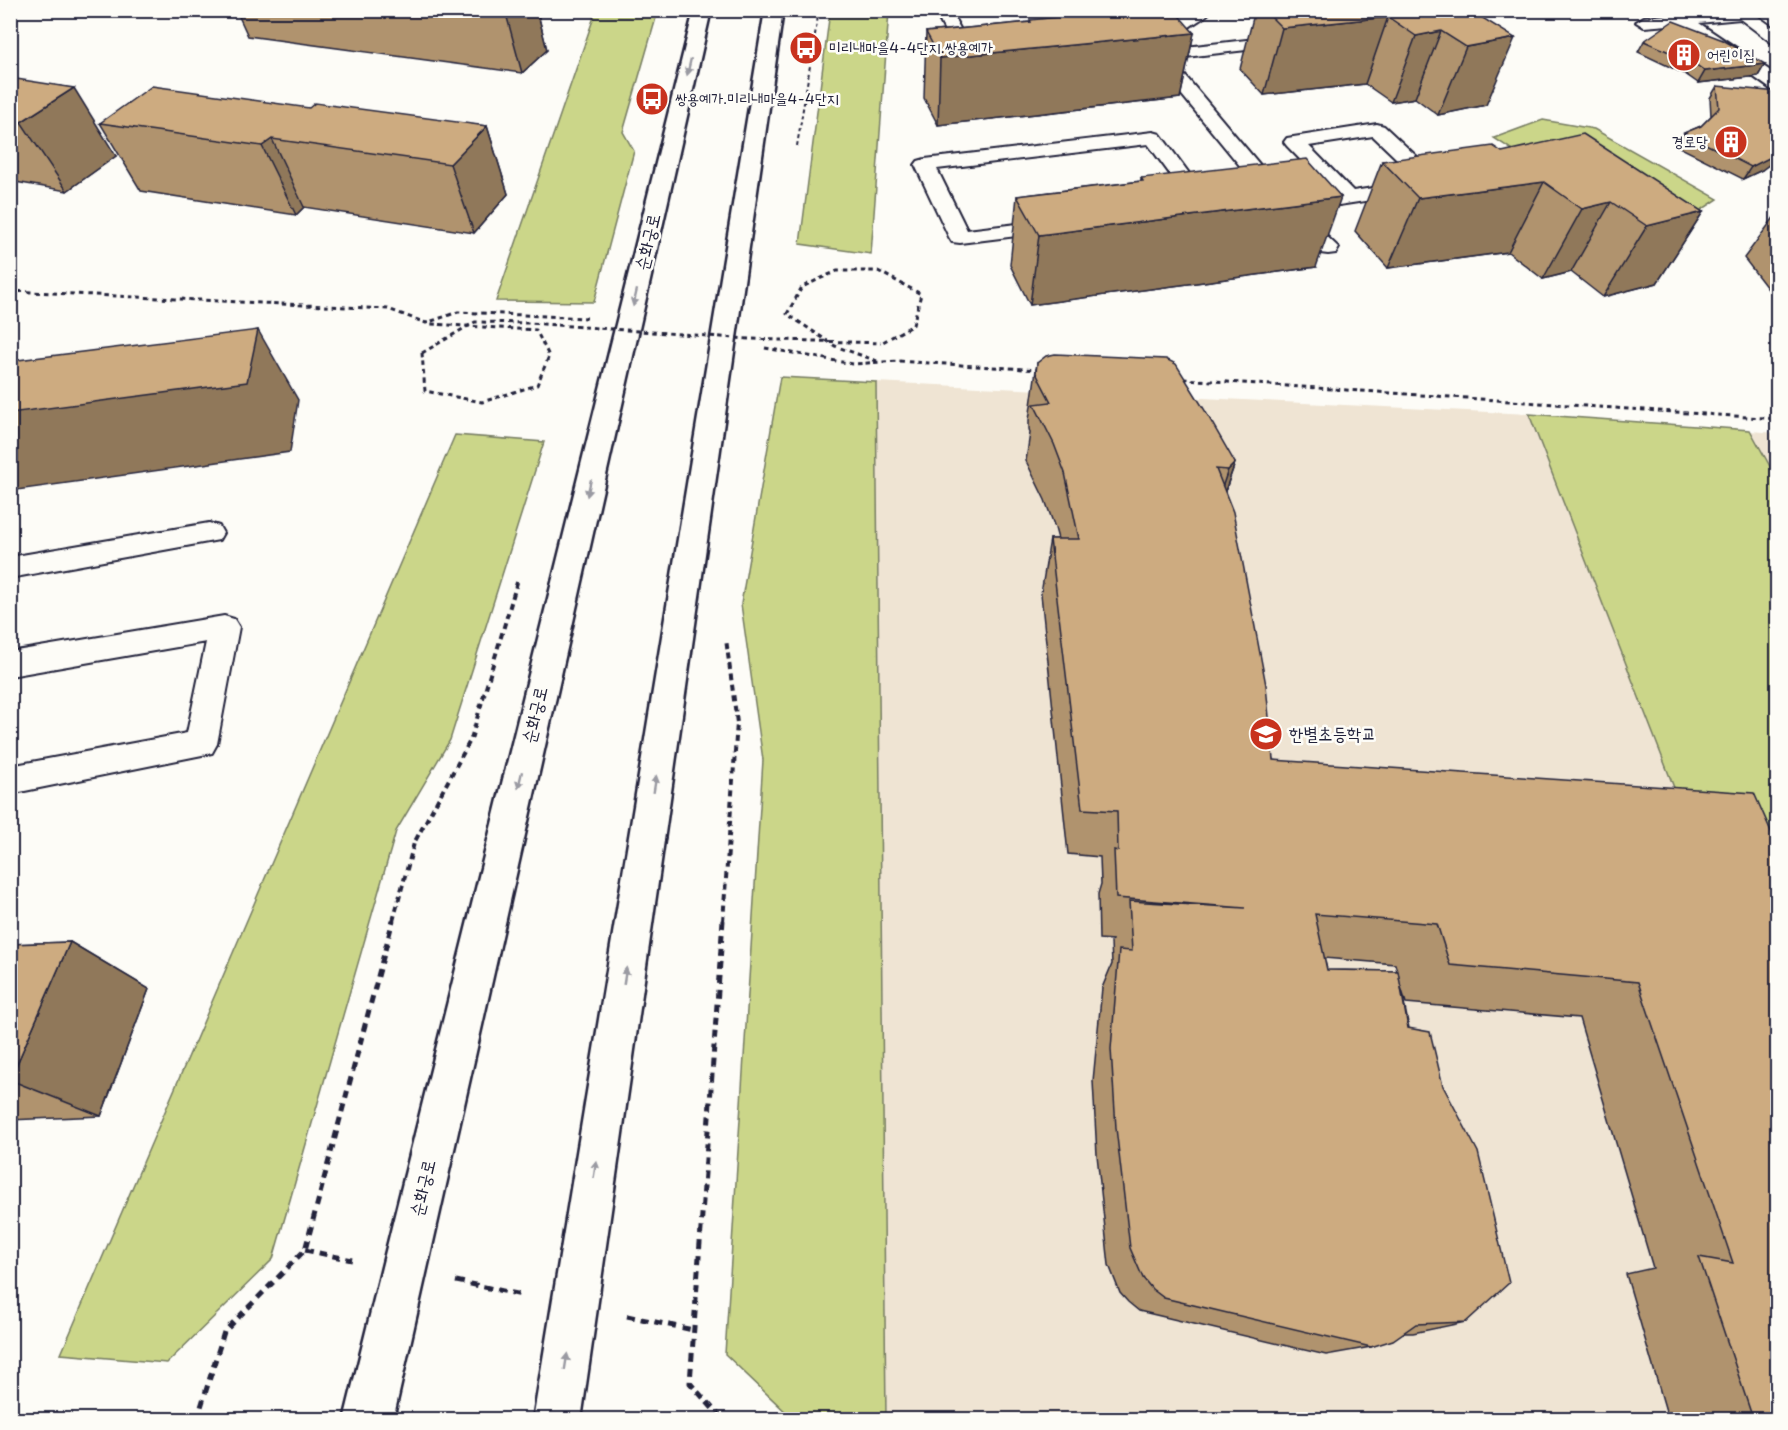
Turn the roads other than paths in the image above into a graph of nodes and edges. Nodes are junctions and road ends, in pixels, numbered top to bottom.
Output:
1 (703, 10) edge
2 (774, 10) edge
3 (942, 10) edge
4 (1204, 10) edge
5 (1741, 12) edge
6 (1675, 14) edge
7 (1644, 22) dead end
8 (1304, 38) dead end
9 (1778, 39) edge
10 (1163, 48) junction
11 (993, 61) edge
12 (1778, 86) edge
13 (1349, 198) junction
14 (1252, 201) edge
15 (1280, 203) junction
16 (1228, 204) edge
17 (1204, 207) junction
18 (1181, 210) edge
19 (1076, 222) edge
20 (1328, 248) dead end
21 (209, 533) dead end
22 (10, 568) edge
23 (10, 664) edge
24 (10, 780) edge
25 (368, 1419) edge
26 (557, 1419) edge

1 -> 25 street, 순화궁로
26 -> 2 street
3 - 11 lane
4 - 10 lane
5 - 6 lane
5 - 9 lane
6 - 7 lane
6 - 12 lane
8 - 10 lane
10 - 15 lane
13 - 13 lane
13 - 15 lane
14 - 15 lane
15 - 20 lane
16 - 17 lane
17 - 18 lane
17 - 19 lane
21 - 22 lane
23 - 24 lane

